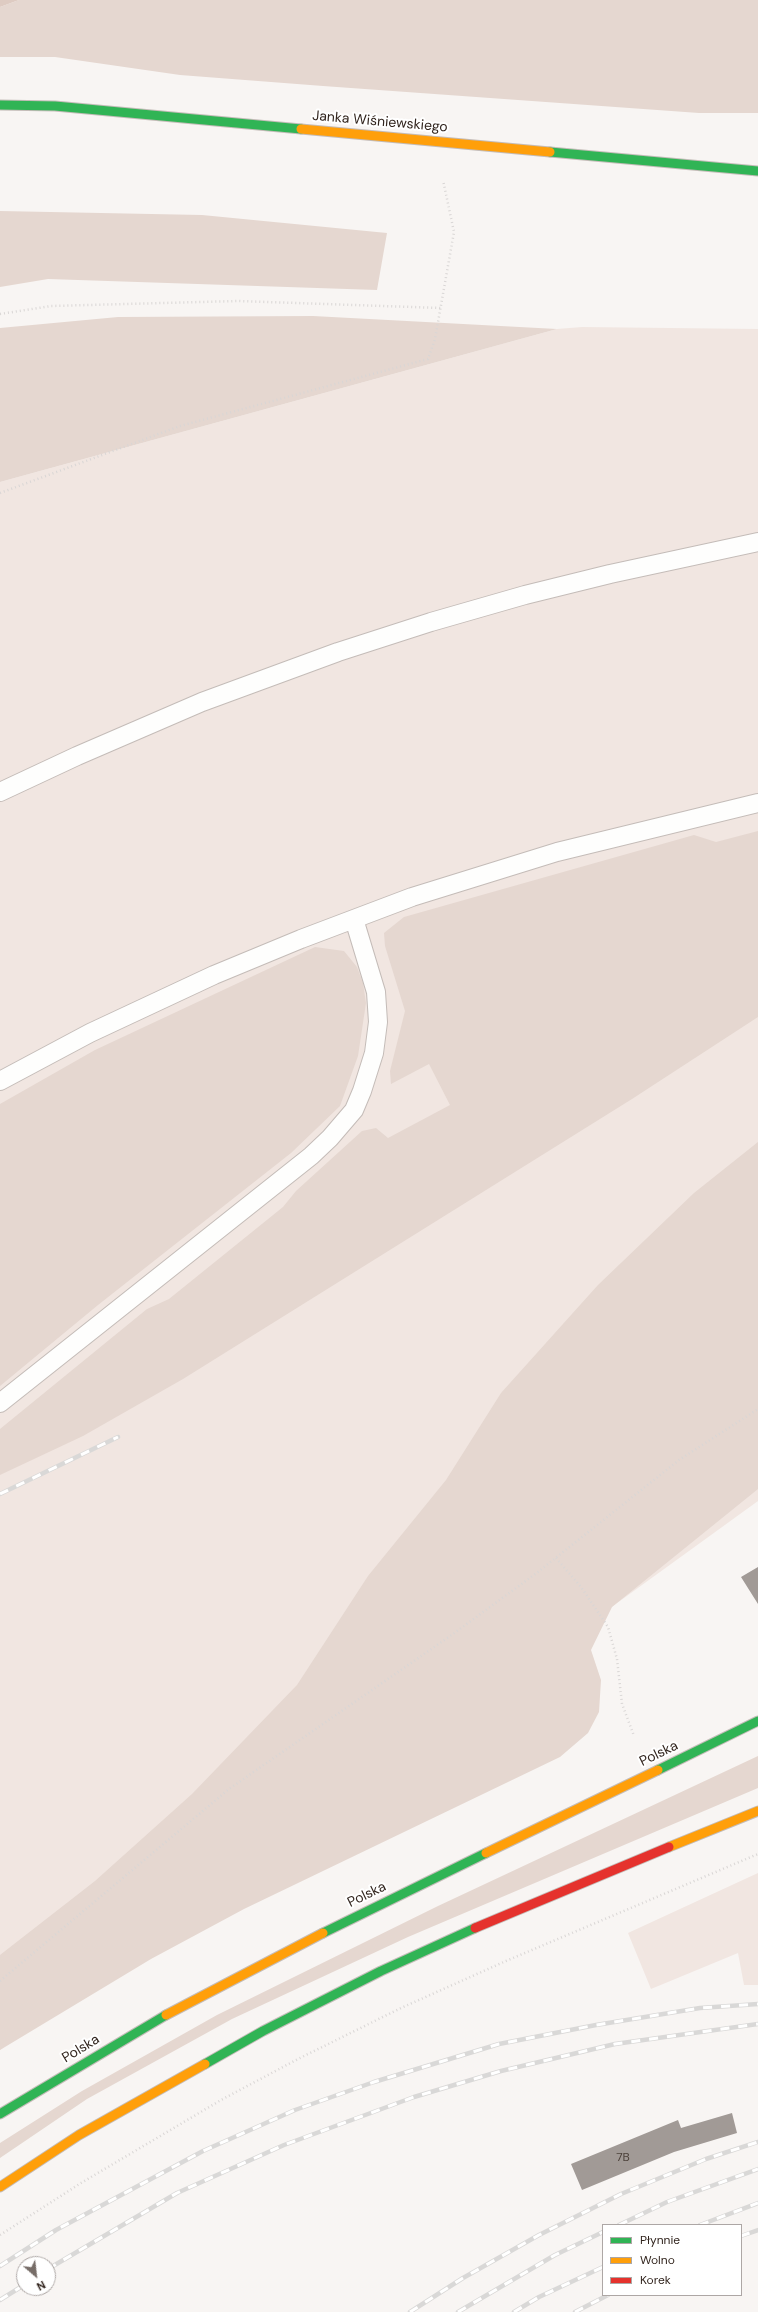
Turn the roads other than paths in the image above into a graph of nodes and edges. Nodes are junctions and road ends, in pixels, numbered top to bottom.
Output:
1 (0, 105) edge
2 (758, 171) edge
3 (758, 542) edge
4 (0, 792) edge
5 (758, 803) edge
6 (354, 919) junction
7 (0, 1081) edge
8 (0, 1403) edge
9 (758, 1721) edge
10 (758, 1811) edge
11 (0, 2114) edge
12 (0, 2186) edge

1 - 2 main road, Janka Wiśniewskiego
3 - 4 lane
5 - 6 lane
6 - 7 lane
6 - 8 lane
9 - 11 main road, Polska
10 - 12 main road

